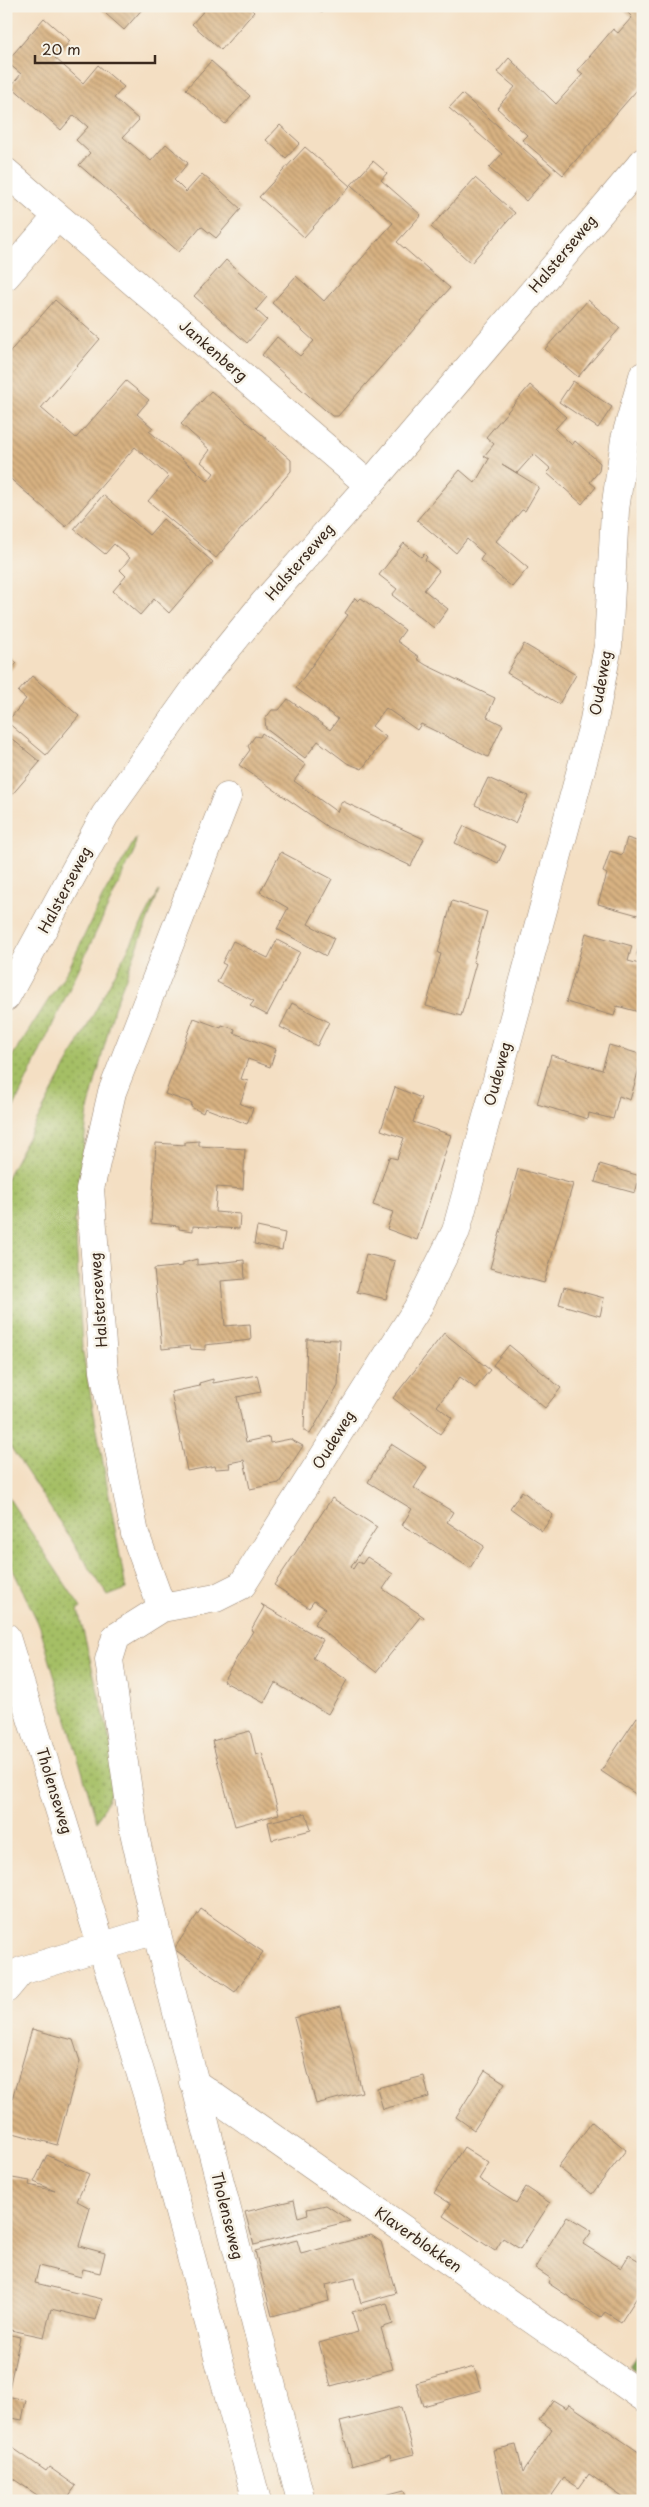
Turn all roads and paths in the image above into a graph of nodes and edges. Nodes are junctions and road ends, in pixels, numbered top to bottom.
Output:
1 (642, 164) edge
2 (6, 172) edge
3 (56, 217) junction
4 (6, 276) edge
5 (643, 376) edge
6 (368, 485) junction
7 (227, 797) dead end
8 (6, 997) edge
9 (162, 1608) junction
10 (6, 1637) edge
11 (116, 1637) joint
12 (156, 1930) junction
13 (102, 1946) junction
14 (6, 1989) edge
15 (193, 2082) junction
16 (643, 2397) edge
17 (257, 2501) edge
18 (301, 2501) edge

1 - 6 street, Halsterseweg
2 - 3 street, Jankenberg
3 - 4 street
3 - 6 street, Jankenberg
5 - 9 street, Oudeweg
6 - 8 street, Halsterseweg
7 - 9 street, Halsterseweg
9 - 11 street, Oudeweg
10 - 13 street, Tholenseweg
11 - 12 street, Tholenseweg
12 - 13 street
12 - 15 street, Tholenseweg
13 - 14 street
13 - 17 street, Tholenseweg
15 - 16 street, Klaverblokken
15 - 18 street, Tholenseweg

